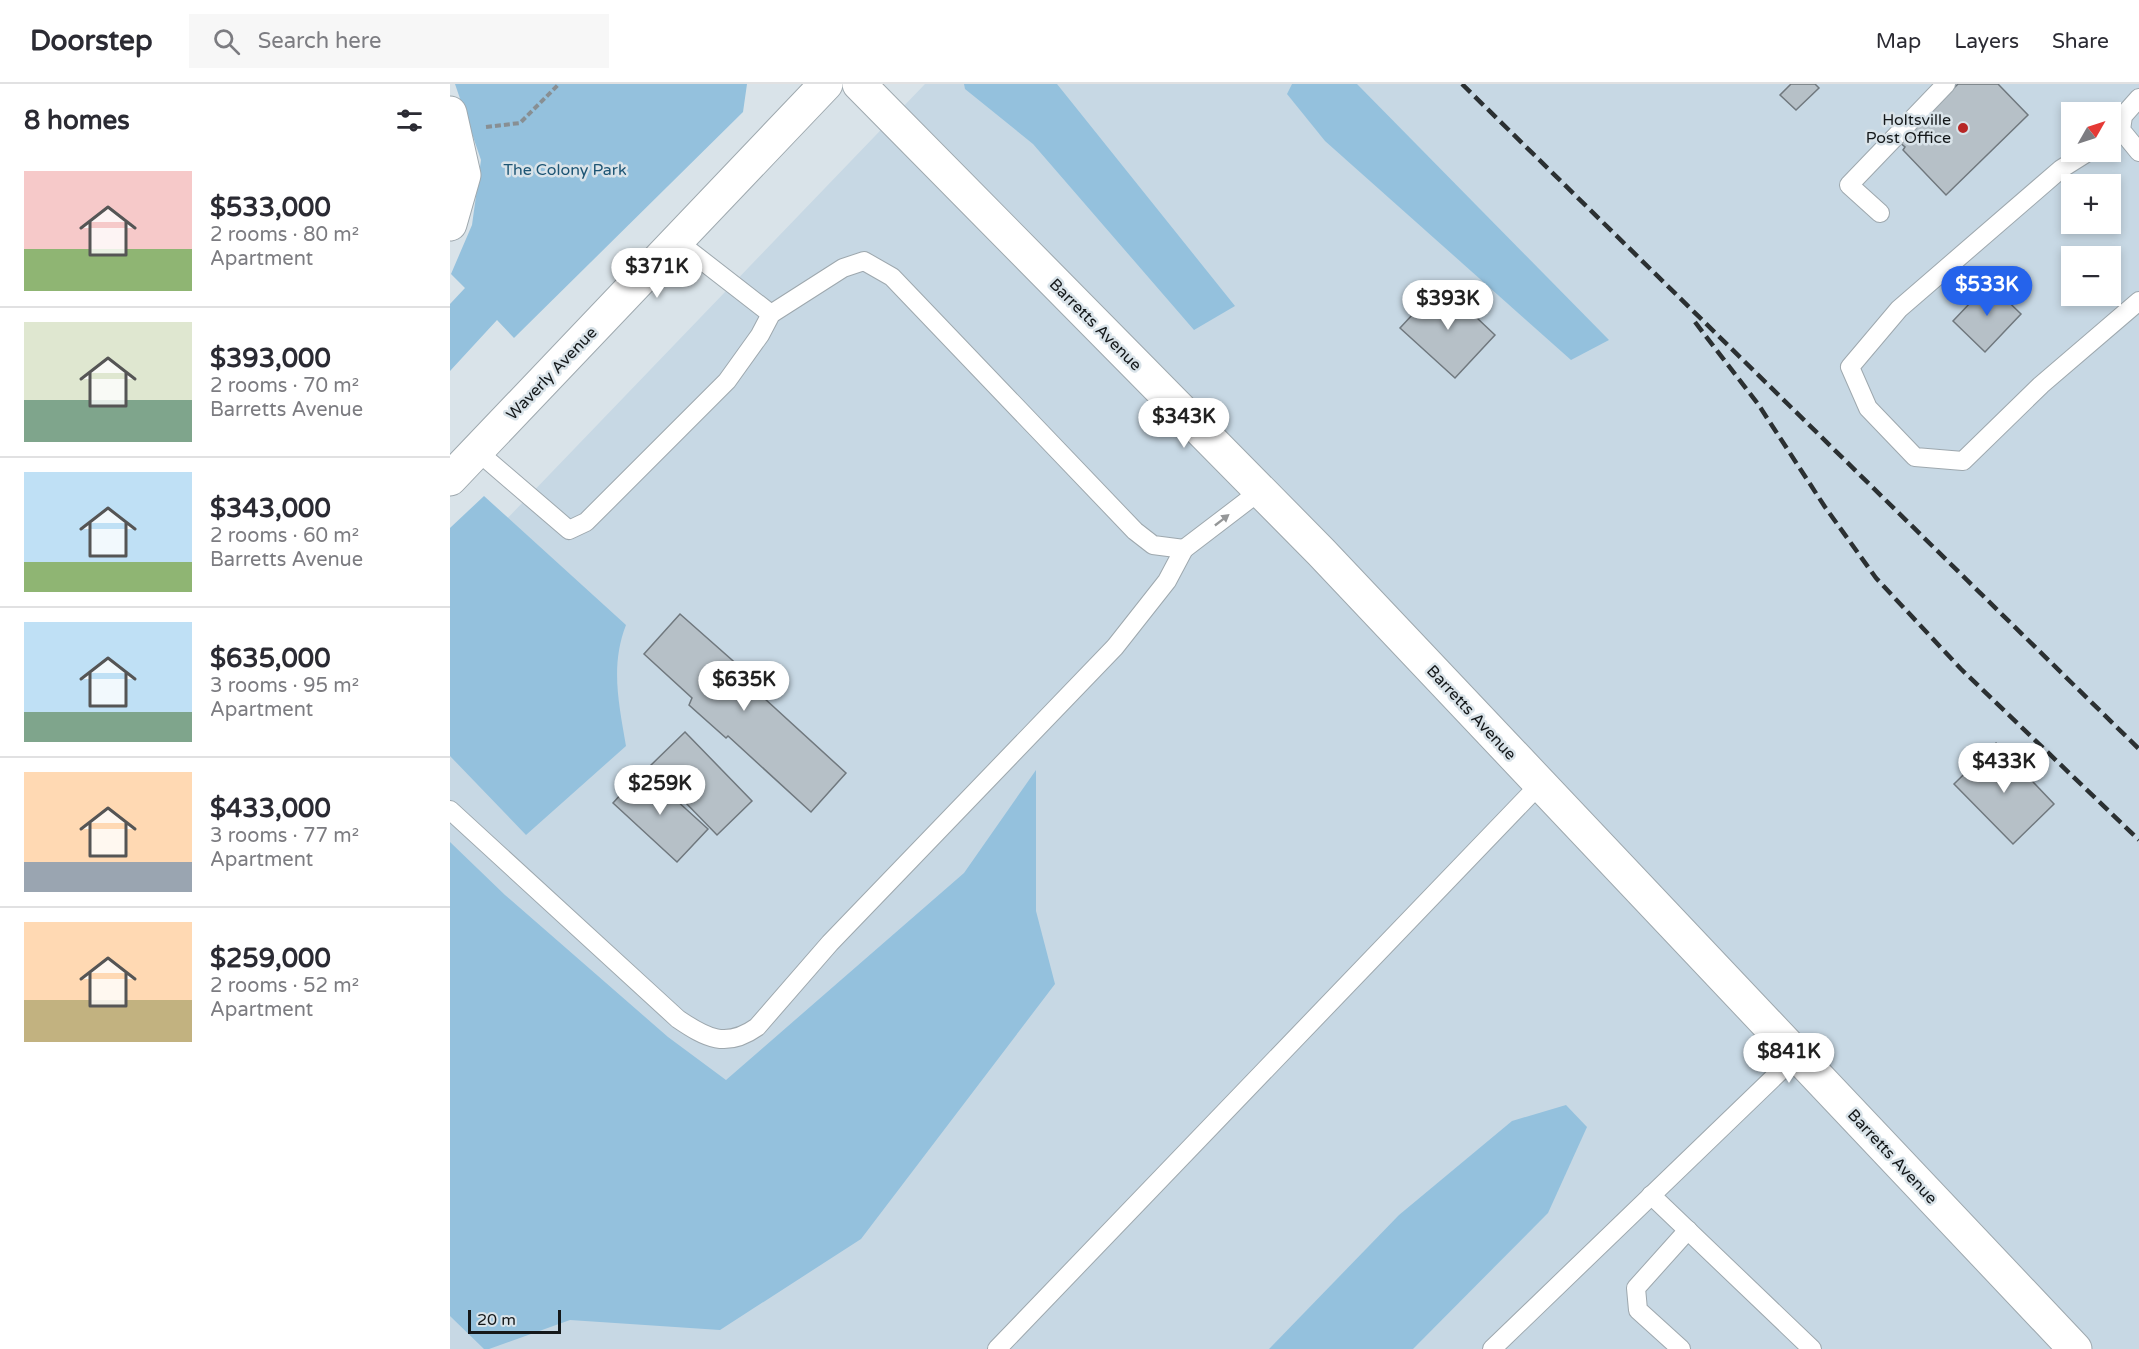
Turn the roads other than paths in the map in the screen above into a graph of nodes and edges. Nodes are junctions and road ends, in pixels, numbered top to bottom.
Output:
1 (826, 84) edge
2 (859, 84) edge
3 (1946, 84) edge
4 (2139, 98) edge
5 (452, 121) edge
6 (2121, 121) edge
7 (2121, 138) edge
8 (2139, 152) edge
9 (2072, 162) edge
10 (1880, 213) dead end
11 (450, 224) edge
12 (677, 240) junction
13 (2139, 301) edge
14 (771, 314) junction
15 (477, 451) junction
16 (450, 479) edge
17 (1260, 491) junction
18 (1184, 549) junction
19 (1540, 784) junction
20 (450, 810) edge
21 (1797, 1055) junction
22 (1651, 1195) junction
23 (1688, 1230) junction
24 (997, 1349) edge
25 (1492, 1349) edge
26 (1681, 1349) edge
27 (1812, 1349) edge
28 (2075, 1349) edge

1 - 12 street, Waverly Avenue
2 - 17 street, Barretts Avenue
3 - 10 lane
4 - 6 lane
5 - 11 street
7 - 8 lane
9 - 13 lane
12 - 14 lane
12 - 15 street, Waverly Avenue
14 - 15 lane
14 - 18 lane
15 - 16 street, Waverly Avenue
18 -> 17 lane
17 - 19 street, Barretts Avenue
18 - 20 lane
19 - 21 street, Barretts Avenue
19 - 24 lane
21 - 22 lane
21 - 28 street, Barretts Avenue
22 - 23 lane
22 - 25 lane
23 - 26 lane
23 - 27 lane

